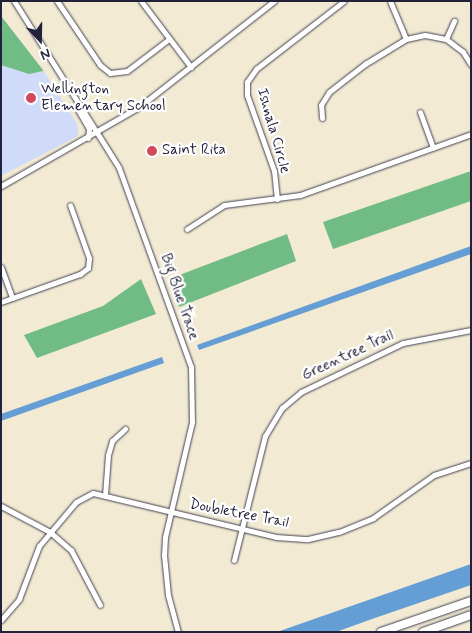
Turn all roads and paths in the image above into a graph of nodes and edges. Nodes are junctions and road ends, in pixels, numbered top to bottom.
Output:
1 (14, 1) edge
2 (57, 1) edge
3 (141, 1) edge
4 (274, 1) edge
5 (344, 1) edge
6 (390, 1) edge
7 (454, 21) dead end
8 (406, 38) junction
9 (169, 39) junction
10 (446, 39) junction
11 (471, 65) edge
12 (191, 67) junction
13 (77, 102) junction
14 (420, 112) dead end
15 (322, 118) dead end
16 (97, 133) junction
17 (471, 134) edge
18 (88, 138) junction
19 (433, 148) junction
20 (1, 186) edge
21 (277, 199) junction
22 (70, 205) dead end
23 (187, 229) dead end
24 (1, 267) edge
25 (12, 298) junction
26 (1, 302) edge
27 (471, 330) edge
28 (125, 429) dead end
29 (471, 463) edge
30 (106, 495) junction
31 (1, 506) edge
32 (170, 513) junction
33 (240, 529) junction
34 (50, 532) junction
35 (234, 560) dead end
36 (471, 601) edge
37 (100, 605) dead end
38 (471, 615) edge
39 (1, 620) edge
40 (178, 632) edge
41 (381, 632) edge
42 (424, 632) edge

1 - 13 street, Big Blue Trace
2 - 9 street
3 - 9 street
4 - 12 street
5 - 21 street, Ishnala Circle
6 - 8 street
7 - 10 street
8 - 10 street
8 - 15 street
9 - 12 street
10 - 11 street
12 - 16 street
13 - 16 street, Big Blue Trace
13 - 18 street
14 - 19 street
16 - 18 street
16 - 32 street, Big Blue Trace
17 - 19 street
18 - 20 street
19 - 21 street
21 - 23 street
22 - 25 street
24 - 25 street
25 - 26 street
27 - 33 street, Greentree Trail
28 - 30 street
29 - 33 street, Doubletree Trail
30 - 32 street, Doubletree Trail
30 - 34 street
31 - 34 street
32 - 33 street, Doubletree Trail
32 - 40 street, Big Blue Trace
33 - 35 street, Greentree Trail
34 - 37 street
34 - 39 street
36 - 41 highway
38 - 42 highway

